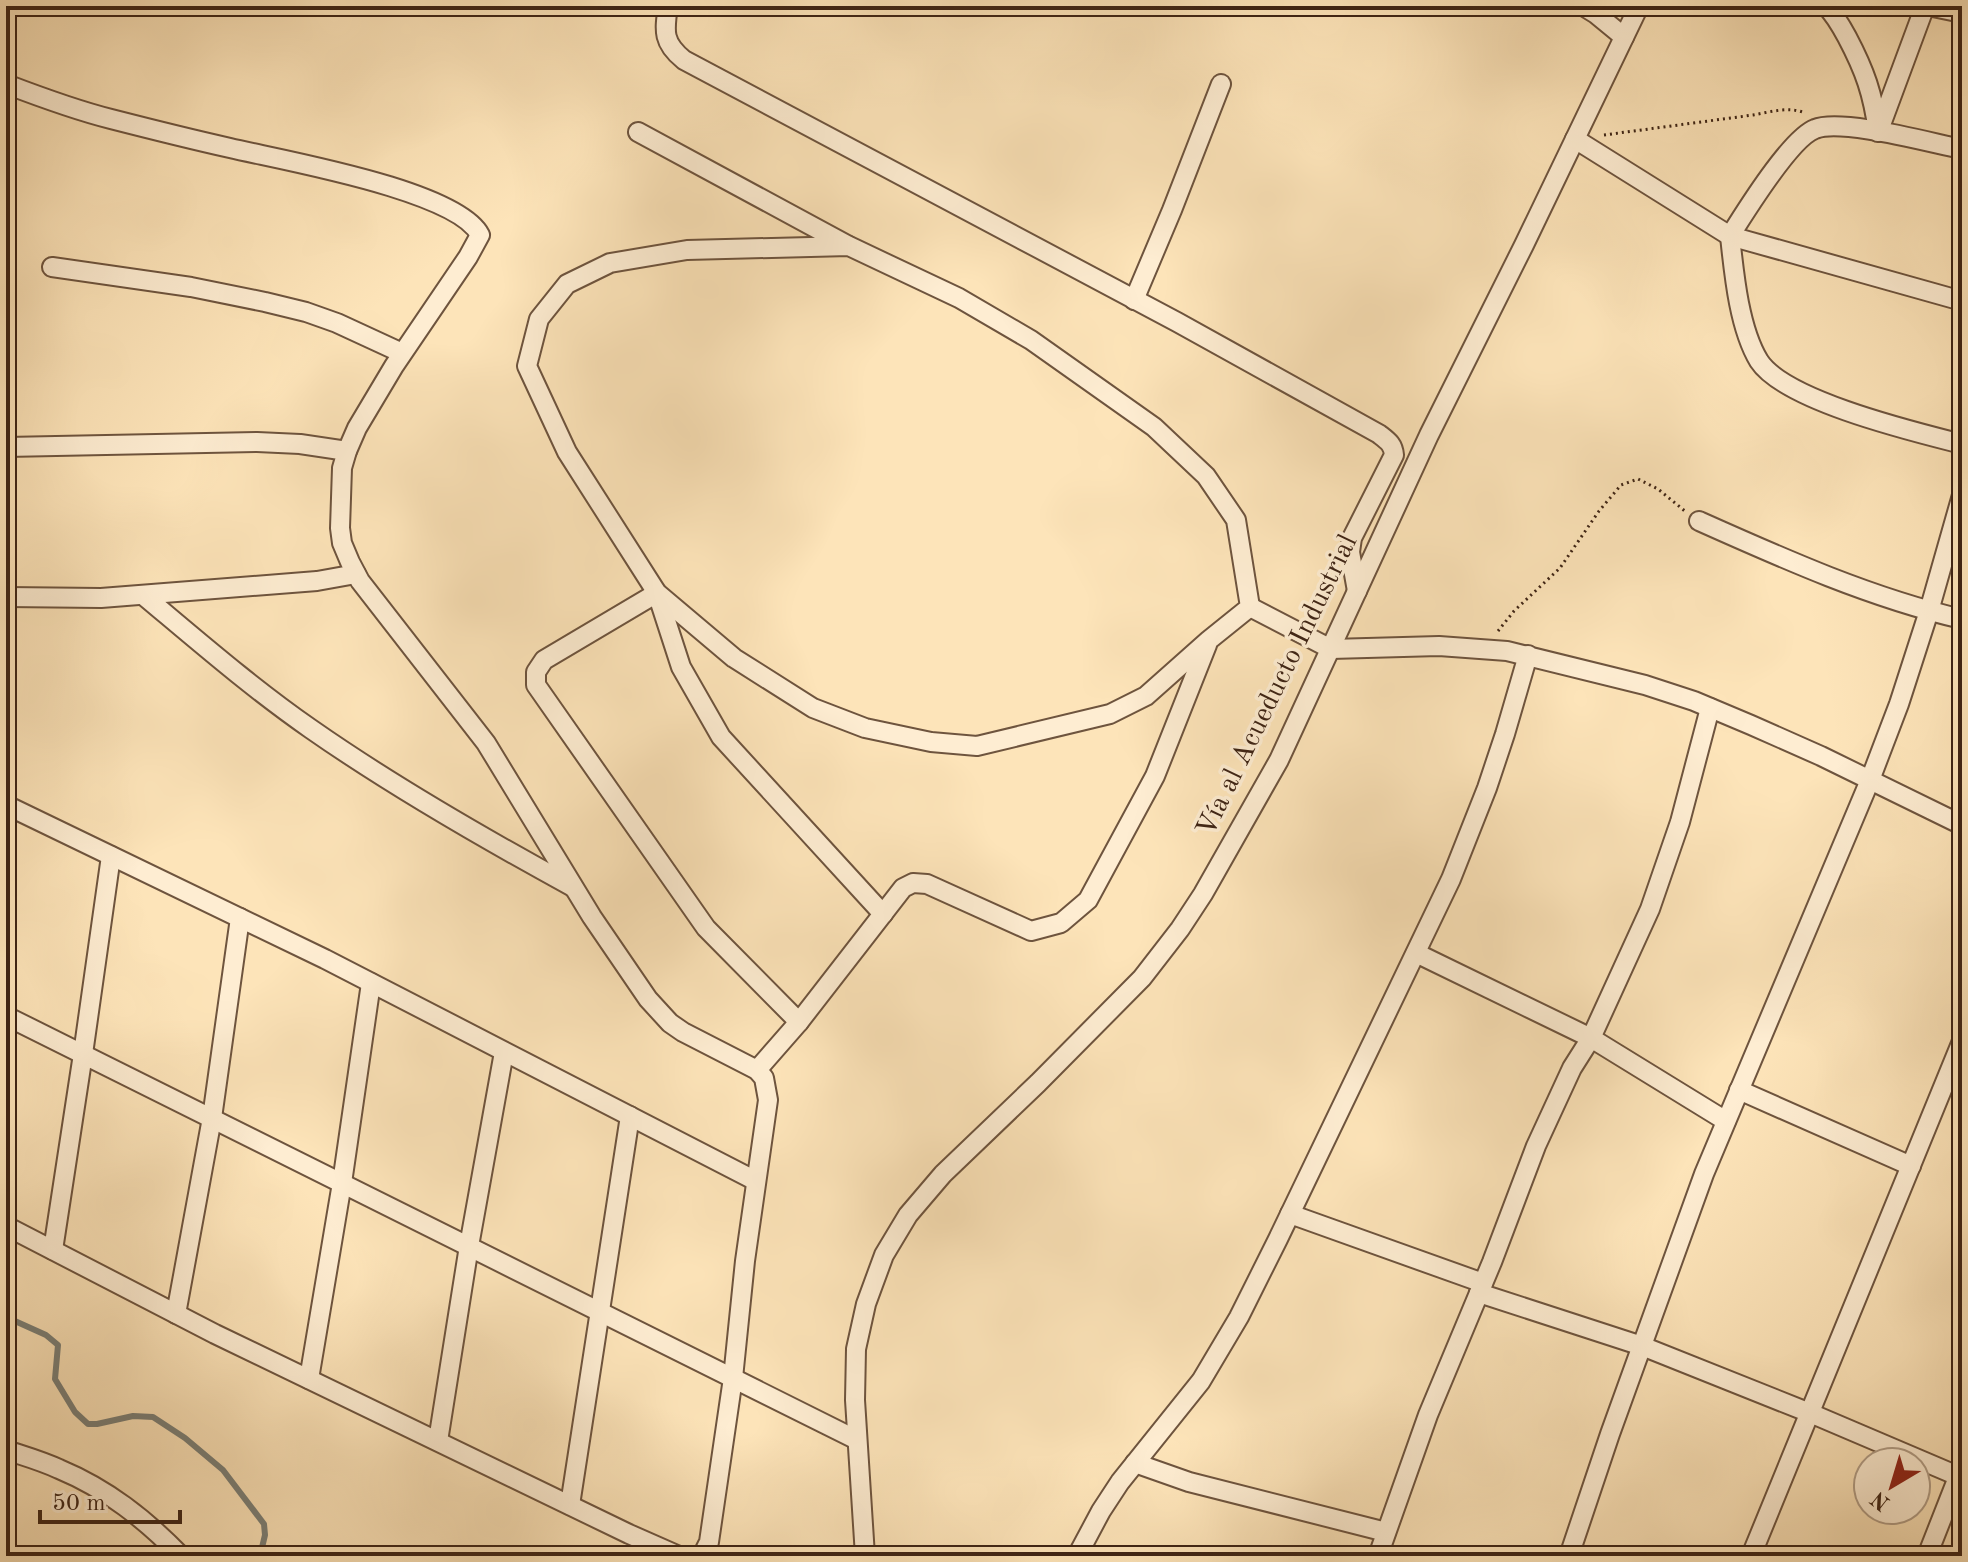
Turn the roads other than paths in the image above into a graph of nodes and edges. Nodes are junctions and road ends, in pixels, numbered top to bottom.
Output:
1 (668, 6) edge
2 (1583, 6) edge
3 (1639, 6) edge
4 (1927, 6) edge
5 (1833, 10) edge
6 (1962, 13) edge
7 (1624, 37) junction
8 (6, 84) edge
9 (1221, 84) dead end
10 (638, 132) dead end
11 (1878, 132) junction
12 (1575, 139) junction
13 (1962, 149) edge
14 (1730, 236) junction
15 (849, 246) junction
16 (52, 267) dead end
17 (1134, 300) junction
18 (1962, 301) edge
19 (402, 353) junction
20 (1962, 444) edge
21 (6, 447) edge
22 (347, 451) junction
23 (1962, 495) edge
24 (1699, 521) road end
25 (356, 574) junction
26 (1357, 591) junction
27 (657, 593) junction
28 (143, 595) junction
29 (6, 597) edge
30 (1250, 607) junction
31 (1929, 611) junction
32 (1962, 619) edge
33 (1209, 640) junction
34 (1331, 649) junction
35 (1528, 655) junction
36 (1710, 708) junction
37 (1870, 780) junction
38 (6, 805) edge
39 (1962, 825) edge
40 (111, 856) junction
41 (575, 888) junction
42 (883, 914) junction
43 (240, 918) junction
44 (1416, 953) junction
45 (371, 983) junction
46 (6, 1016) edge
47 (799, 1022) junction
48 (1591, 1038) junction
49 (1962, 1041) edge
50 (504, 1052) junction
51 (83, 1054) junction
52 (757, 1070) junction
53 (1739, 1090) junction
54 (630, 1116) junction
55 (212, 1118) junction
56 (1726, 1121) junction
57 (1911, 1166) junction
58 (756, 1181) junction
59 (342, 1183) junction
60 (1290, 1214) junction
61 (6, 1226) edge
62 (469, 1246) junction
63 (53, 1250) junction
64 (1481, 1288) junction
65 (599, 1311) junction
66 (176, 1314) junction
67 (1642, 1346) junction
68 (733, 1378) junction
69 (309, 1379) junction
70 (1810, 1413) junction
71 (857, 1440) junction
72 (438, 1441) junction
73 (6, 1450) edge
74 (1135, 1463) junction
75 (1960, 1472) edge
76 (570, 1505) junction
77 (1386, 1532) junction
78 (181, 1556) edge
79 (679, 1556) edge
80 (702, 1556) edge
81 (865, 1556) edge
82 (1077, 1556) edge
83 (1378, 1556) edge
84 (1569, 1556) edge
85 (1751, 1556) edge
86 (1927, 1556) edge

1 - 17 street
2 - 7 street
3 - 7 street, Vía al Acueducto Industrial
4 - 6 street
4 - 11 street
5 - 11 street
7 - 12 street, Vía al Acueducto Industrial
8 - 19 street
9 - 17 street
10 - 15 street
11 - 13 street
11 - 14 street
12 - 14 street
12 - 26 street, Vía al Acueducto Industrial
14 - 18 street
14 - 20 street
15 - 27 street
15 - 30 street
16 - 19 street
17 - 26 street
19 - 22 street
21 - 22 street
22 - 25 street
23 - 31 street
24 - 31 street
25 - 28 street
25 - 41 street
26 - 34 street, Vía al Acueducto Industrial
27 - 33 street
27 - 42 street
27 - 47 street
28 - 29 street
28 - 41 street
30 - 33 street
30 - 34 street
31 - 32 street
31 - 37 street
33 - 42 street
34 - 35 street
34 - 71 street, Vía al Acueducto Industrial
35 - 36 street
35 - 44 street
36 - 37 street
36 - 48 street
37 - 39 street
37 - 53 street
38 - 40 street
40 - 43 street
40 - 51 street
41 - 52 street
42 - 47 street
43 - 45 street
43 - 55 street
44 - 48 street
44 - 60 street
45 - 50 street
45 - 59 street
46 - 51 street
47 - 52 street
48 - 56 street
48 - 64 street
49 - 57 street
50 - 54 street
50 - 62 street
51 - 55 street
51 - 63 street
52 - 58 street
53 - 56 street
53 - 57 street
54 - 58 street
54 - 65 street
55 - 59 street
55 - 66 street
56 - 67 street
57 - 70 street
58 - 68 street
59 - 62 street
59 - 69 street
60 - 64 street
60 - 74 street
61 - 63 street
62 - 65 street
62 - 72 street
63 - 66 street
64 - 67 street
64 - 77 street
65 - 68 street
65 - 76 street
66 - 69 street
67 - 70 street
67 - 84 street
68 - 71 street
68 - 80 street
69 - 72 street
70 - 75 street
70 - 85 street
71 - 81 street, Vía al Acueducto Industrial
72 - 76 street
73 - 78 street
74 - 77 street
74 - 82 street
75 - 86 street
76 - 79 street
77 - 83 street

